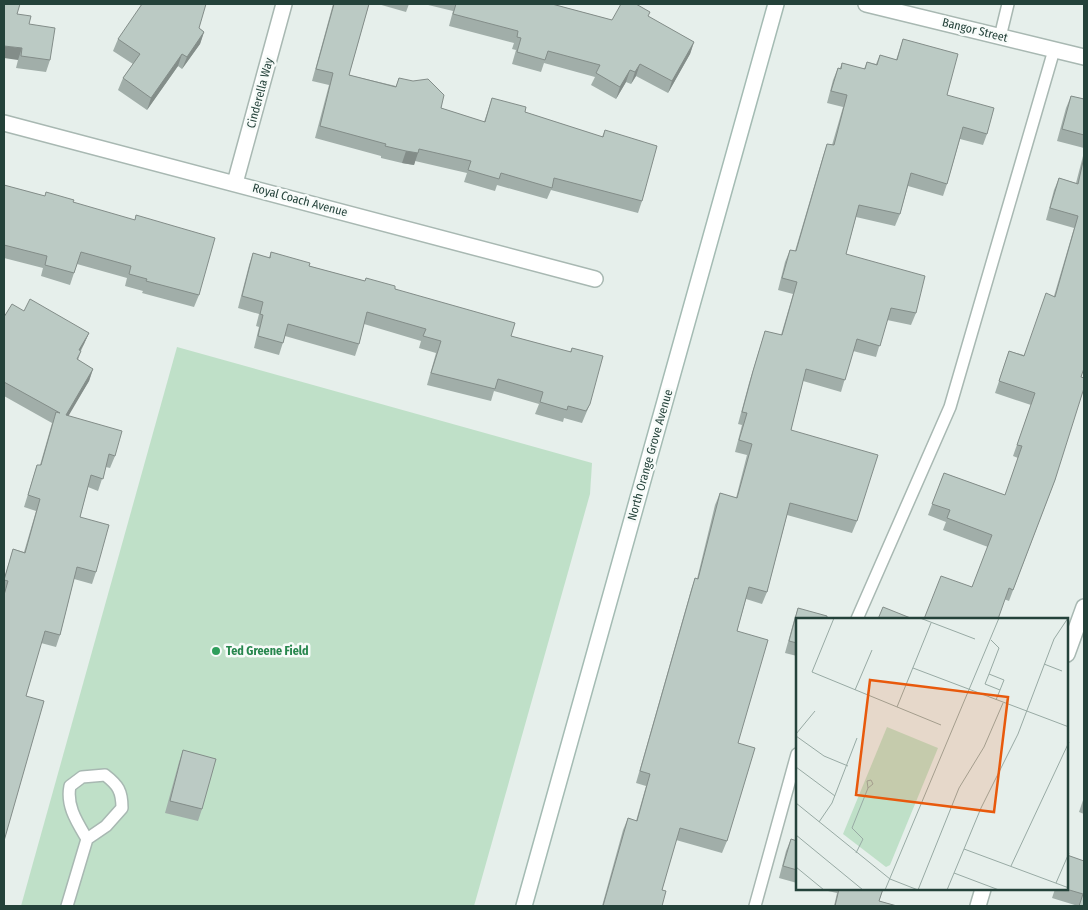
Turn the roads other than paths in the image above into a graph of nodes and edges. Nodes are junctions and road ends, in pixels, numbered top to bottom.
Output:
1 (284, 4) edge
2 (776, 4) edge
3 (866, 4) edge
4 (1008, 4) edge
5 (1000, 36) junction
6 (1054, 50) junction
7 (1084, 57) edge
8 (4, 123) edge
9 (235, 183) junction
10 (595, 279) dead end
11 (1084, 607) edge
12 (856, 618) edge
13 (1068, 651) edge
14 (796, 758) edge
15 (86, 839) junction
16 (983, 890) edge
17 (67, 906) edge
18 (524, 906) edge
19 (755, 906) edge
20 (978, 906) edge

1 - 9 street, Cinderella Way
2 - 18 street, North Orange Grove Avenue
3 - 5 street, Bangor Street
4 - 5 lane
5 - 6 street, Bangor Street
6 - 7 street, Bangor Street
6 - 12 lane
8 - 9 street, Royal Coach Avenue
9 - 10 street, Royal Coach Avenue
11 - 13 street
14 - 19 lane
15 - 15 lane
15 - 17 lane
16 - 20 street

